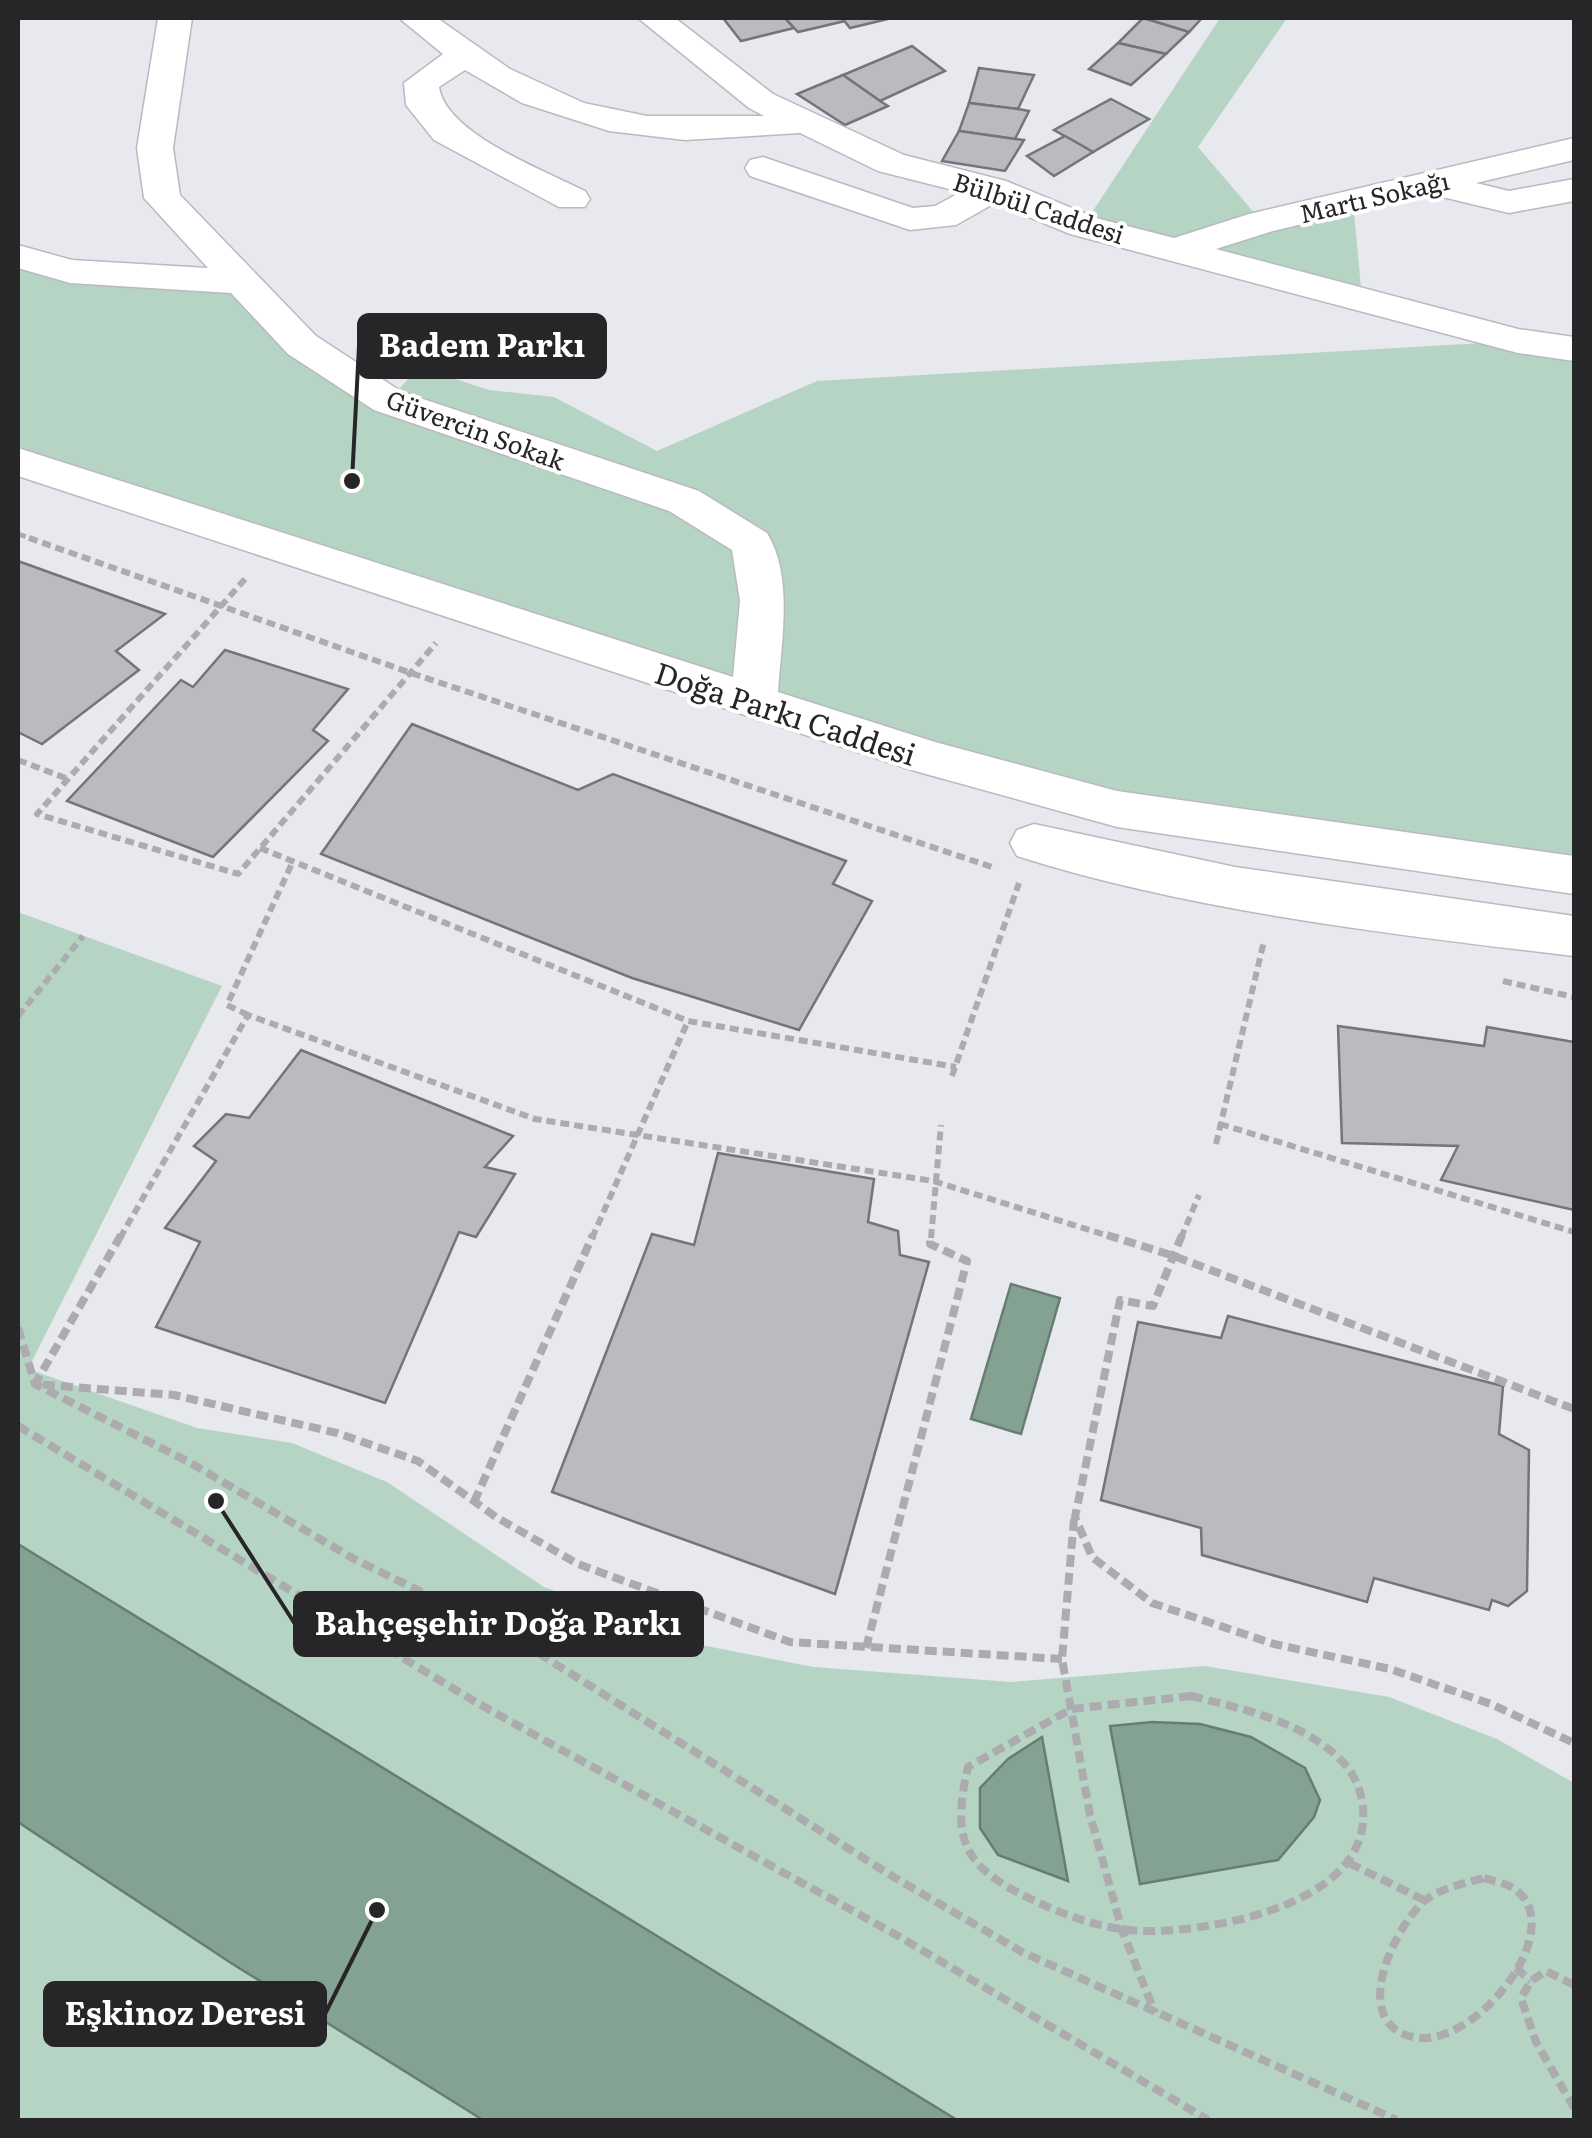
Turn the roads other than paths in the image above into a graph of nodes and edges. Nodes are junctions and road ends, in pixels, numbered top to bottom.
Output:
1 (175, 18) edge
2 (416, 18) edge
3 (655, 18) edge
4 (466, 54) junction
5 (804, 122) junction
6 (1574, 149) edge
7 (763, 168) dead end
8 (1430, 183) junction
9 (993, 190) junction
10 (1574, 190) edge
11 (572, 199) dead end
12 (1176, 250) junction
13 (18, 256) edge
14 (242, 282) junction
15 (1574, 348) edge
16 (18, 462) edge
17 (754, 701) junction
18 (1027, 860) road end
19 (1574, 876) edge
20 (1574, 936) edge

1 - 14 street, Güvercin Sokak
2 - 4 street
3 - 5 street, Bülbül Caddesi
4 - 5 street
4 - 11 street
5 - 9 street, Bülbül Caddesi
6 - 8 street, Martı Sokağı
7 - 9 street
8 - 10 street
8 - 12 street, Martı Sokağı
9 - 12 street, Bülbül Caddesi
12 - 15 street, Bülbül Caddesi
13 - 14 street
14 - 17 street, Güvercin Sokak
16 - 17 street, Doğa Parkı Caddesi
17 - 19 street, Doğa Parkı Caddesi
18 - 20 street

